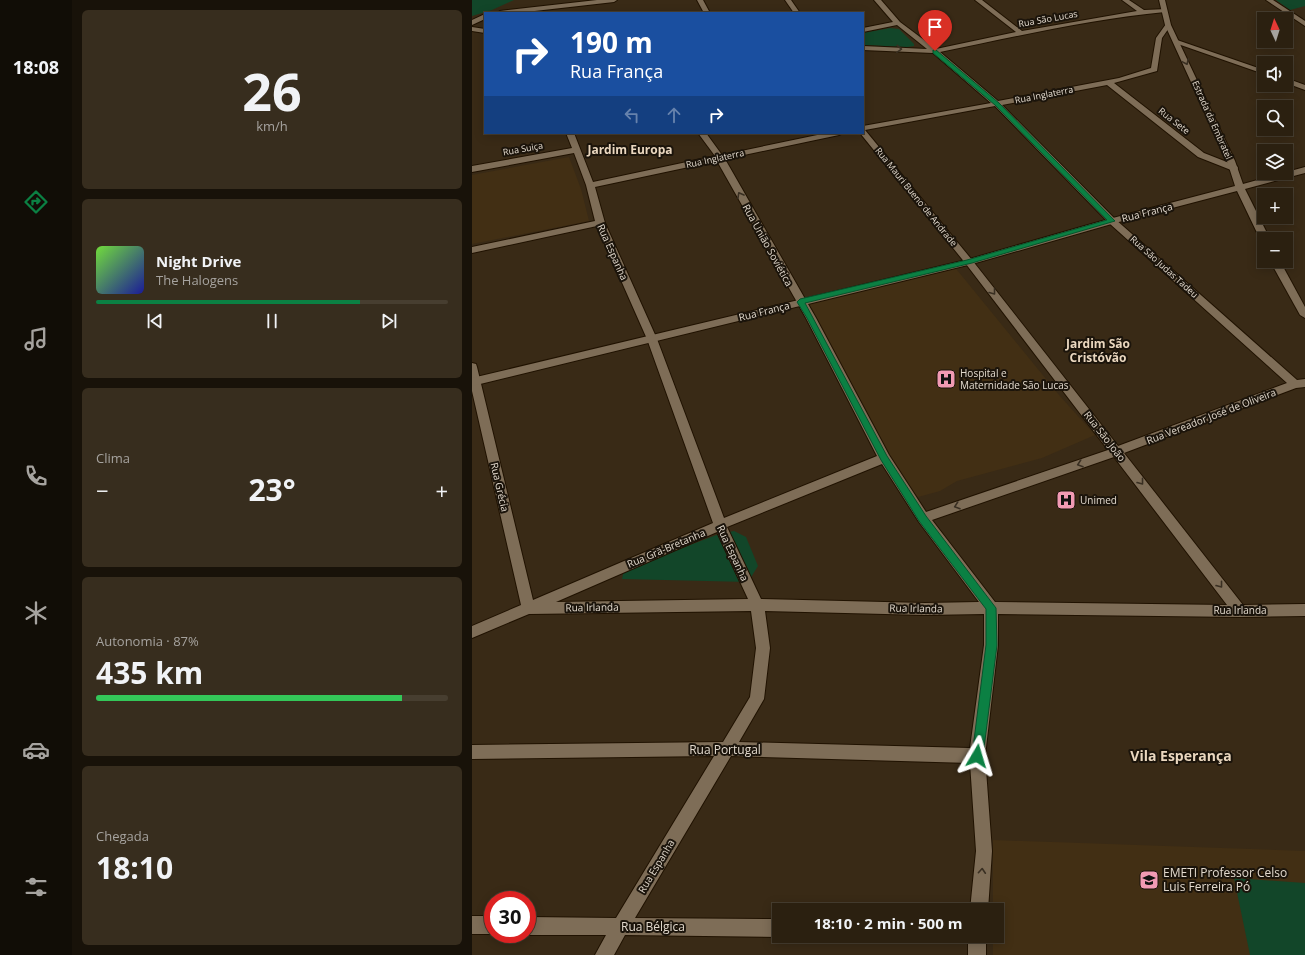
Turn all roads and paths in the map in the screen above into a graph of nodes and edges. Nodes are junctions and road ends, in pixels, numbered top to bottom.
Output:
1 (614, 0) edge
2 (700, 0) edge
3 (788, 0) edge
4 (877, 0) edge
5 (978, 0) edge
6 (1125, 0) edge
7 (1162, 0) edge
8 (1269, 0) edge
9 (1165, 10) junction
10 (512, 12) edge
11 (706, 12) edge
12 (796, 12) edge
13 (1144, 12) junction
14 (484, 17) edge
15 (472, 23) edge
16 (898, 23) junction
17 (1305, 24) edge
18 (1168, 25) junction
19 (472, 29) edge
20 (864, 30) edge
21 (484, 32) edge
22 (1021, 33) junction
23 (1177, 42) junction
24 (864, 48) edge
25 (935, 51) junction
26 (1257, 70) edge
27 (1108, 82) junction
28 (1293, 83) edge
29 (1305, 88) edge
30 (997, 104) junction
31 (864, 128) edge
32 (864, 133) edge
33 (570, 134) edge
34 (703, 134) edge
35 (834, 134) edge
36 (577, 150) junction
37 (720, 158) junction
38 (1234, 168) junction
39 (472, 169) edge
40 (1305, 170) edge
41 (590, 185) junction
42 (1240, 188) junction
43 (1112, 221) junction
44 (600, 223) junction
45 (1261, 232) edge
46 (472, 250) edge
47 (969, 262) junction
48 (1278, 268) edge
49 (800, 302) junction
50 (1305, 315) edge
51 (652, 339) junction
52 (472, 367) edge
53 (473, 382) edge
54 (1300, 384) edge
55 (1117, 452) junction
56 (884, 458) junction
57 (923, 518) junction
58 (720, 524) junction
59 (757, 605) junction
60 (528, 608) junction
61 (991, 608) junction
62 (1305, 610) edge
63 (1240, 611) junction
64 (472, 632) edge
65 (726, 749) junction
66 (472, 752) edge
67 (977, 756) junction
68 (980, 903) edge
69 (472, 925) edge
70 (484, 925) edge
71 (536, 926) edge
72 (620, 927) junction
73 (772, 928) edge
74 (977, 943) edge
75 (604, 955) edge
76 (977, 955) edge

1 - 10 street
2 - 11 street
3 - 12 street
4 - 16 street, Rua São Judas Tadeu
5 - 22 street
6 - 13 street
7 - 9 street, Estrada da Embratel
8 - 17 street
9 - 13 street, Rua São Lucas
9 - 18 street, Estrada da Embratel
13 - 22 street, Rua São Lucas
14 - 15 street
16 - 20 street
16 - 25 street, Rua São Judas Tadeu
18 - 23 street, Estrada da Embratel
18 - 27 street, Rua Inglaterra
19 - 21 street
22 - 25 street, Rua São Lucas
23 - 26 street
23 -> 38 street, Estrada da Embratel
24 -> 25 street, Rua São Lucas
25 - 30 street, Rua São Judas Tadeu
27 - 30 street, Rua Inglaterra
27 - 38 street, Rua Sete
28 - 29 street
30 - 31 street, Rua Inglaterra
30 - 43 street, Rua São Judas Tadeu
32 - 47 street, Rua Mauri Bueno de Andrade
33 - 36 street, Rua Espanha
34 - 37 street, Rua União Soviética
35 - 37 street, Rua Inglaterra
36 - 39 street, Rua Suiça
36 - 41 street, Rua Espanha
37 - 41 street, Rua Inglaterra
49 -> 37 street, Rua União Soviética
38 - 42 street, Estrada da Embratel
40 - 42 street, Rua França
41 - 44 street, Rua Espanha
42 - 43 street, Rua França
42 - 45 street, Estrada da Embratel
43 - 47 street, Rua França
43 - 54 street, Rua São Judas Tadeu
44 - 46 street
44 - 51 street, Rua Espanha
47 - 49 street, Rua França
47 -> 55 street, Rua São João
48 - 50 street
49 - 51 street, Rua França
49 - 56 street, Rua União Soviética
51 - 53 street, Rua França
51 - 58 street, Rua Espanha
52 - 53 street, Rua Grécia
53 - 60 street, Rua Grécia
54 - 55 street, Rua Vereador José de Oliveira
55 -> 57 street, Rua Vereador José de Oliveira
55 -> 63 street, Rua São João
56 - 57 street, Rua União Soviética
56 - 58 street, Rua Grã-Bretanha
57 - 61 street, Rua União Soviética
58 - 59 street, Rua Espanha
58 - 60 street, Rua Grã-Bretanha
59 - 60 street, Rua Irlanda
59 - 61 street, Rua Irlanda
59 - 65 street, Rua Espanha
60 - 64 street, Rua Grã-Bretanha
61 - 63 street, Rua Irlanda
61 - 67 street
62 - 63 street, Rua Irlanda
65 - 66 street, Rua Portugal
65 - 67 street, Rua Portugal
65 - 72 street, Rua Espanha
68 -> 67 street
69 - 70 street
71 - 72 street, Rua Bélgica
72 - 73 street, Rua Bélgica
72 - 75 street, Rua Espanha
74 - 76 street

